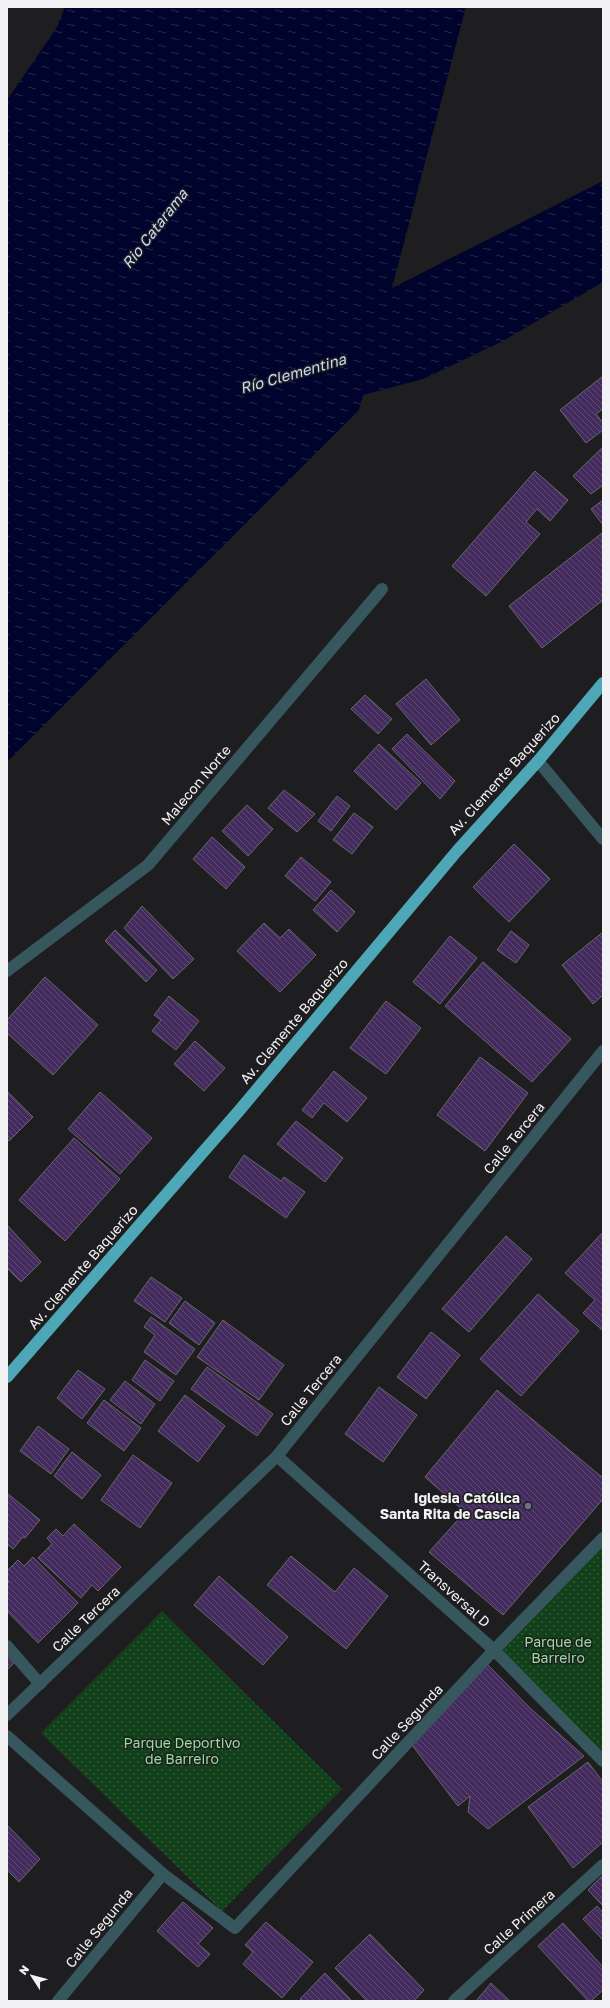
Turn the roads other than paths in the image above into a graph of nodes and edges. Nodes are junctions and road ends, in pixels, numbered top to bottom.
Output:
1 (382, 589) dead end
2 (603, 683) edge
3 (538, 761) junction
4 (603, 839) edge
5 (7, 971) edge
6 (603, 1051) edge
7 (7, 1377) edge
8 (277, 1456) junction
9 (603, 1538) edge
10 (7, 1646) edge
11 (494, 1650) junction
12 (40, 1684) junction
13 (7, 1715) edge
14 (7, 1736) edge
15 (603, 1761) edge
16 (603, 1865) edge
17 (163, 1874) junction
18 (58, 2001) edge
19 (454, 2001) edge

1 - 5 street, Malecon Norte
2 - 3 highway, Av. Clemente Baquerizo
3 - 4 street
3 - 7 highway, Av. Clemente Baquerizo
6 - 8 street, Calle Tercera
8 - 11 street, Transversal D
8 - 12 street, Calle Tercera
9 - 11 street, Calle Segunda
10 - 12 street
11 - 15 street, Transversal D
11 - 17 street, Calle Segunda
12 - 13 street, Calle Tercera
14 - 17 street
16 - 19 street, Calle Primera
17 - 18 street, Calle Segunda

